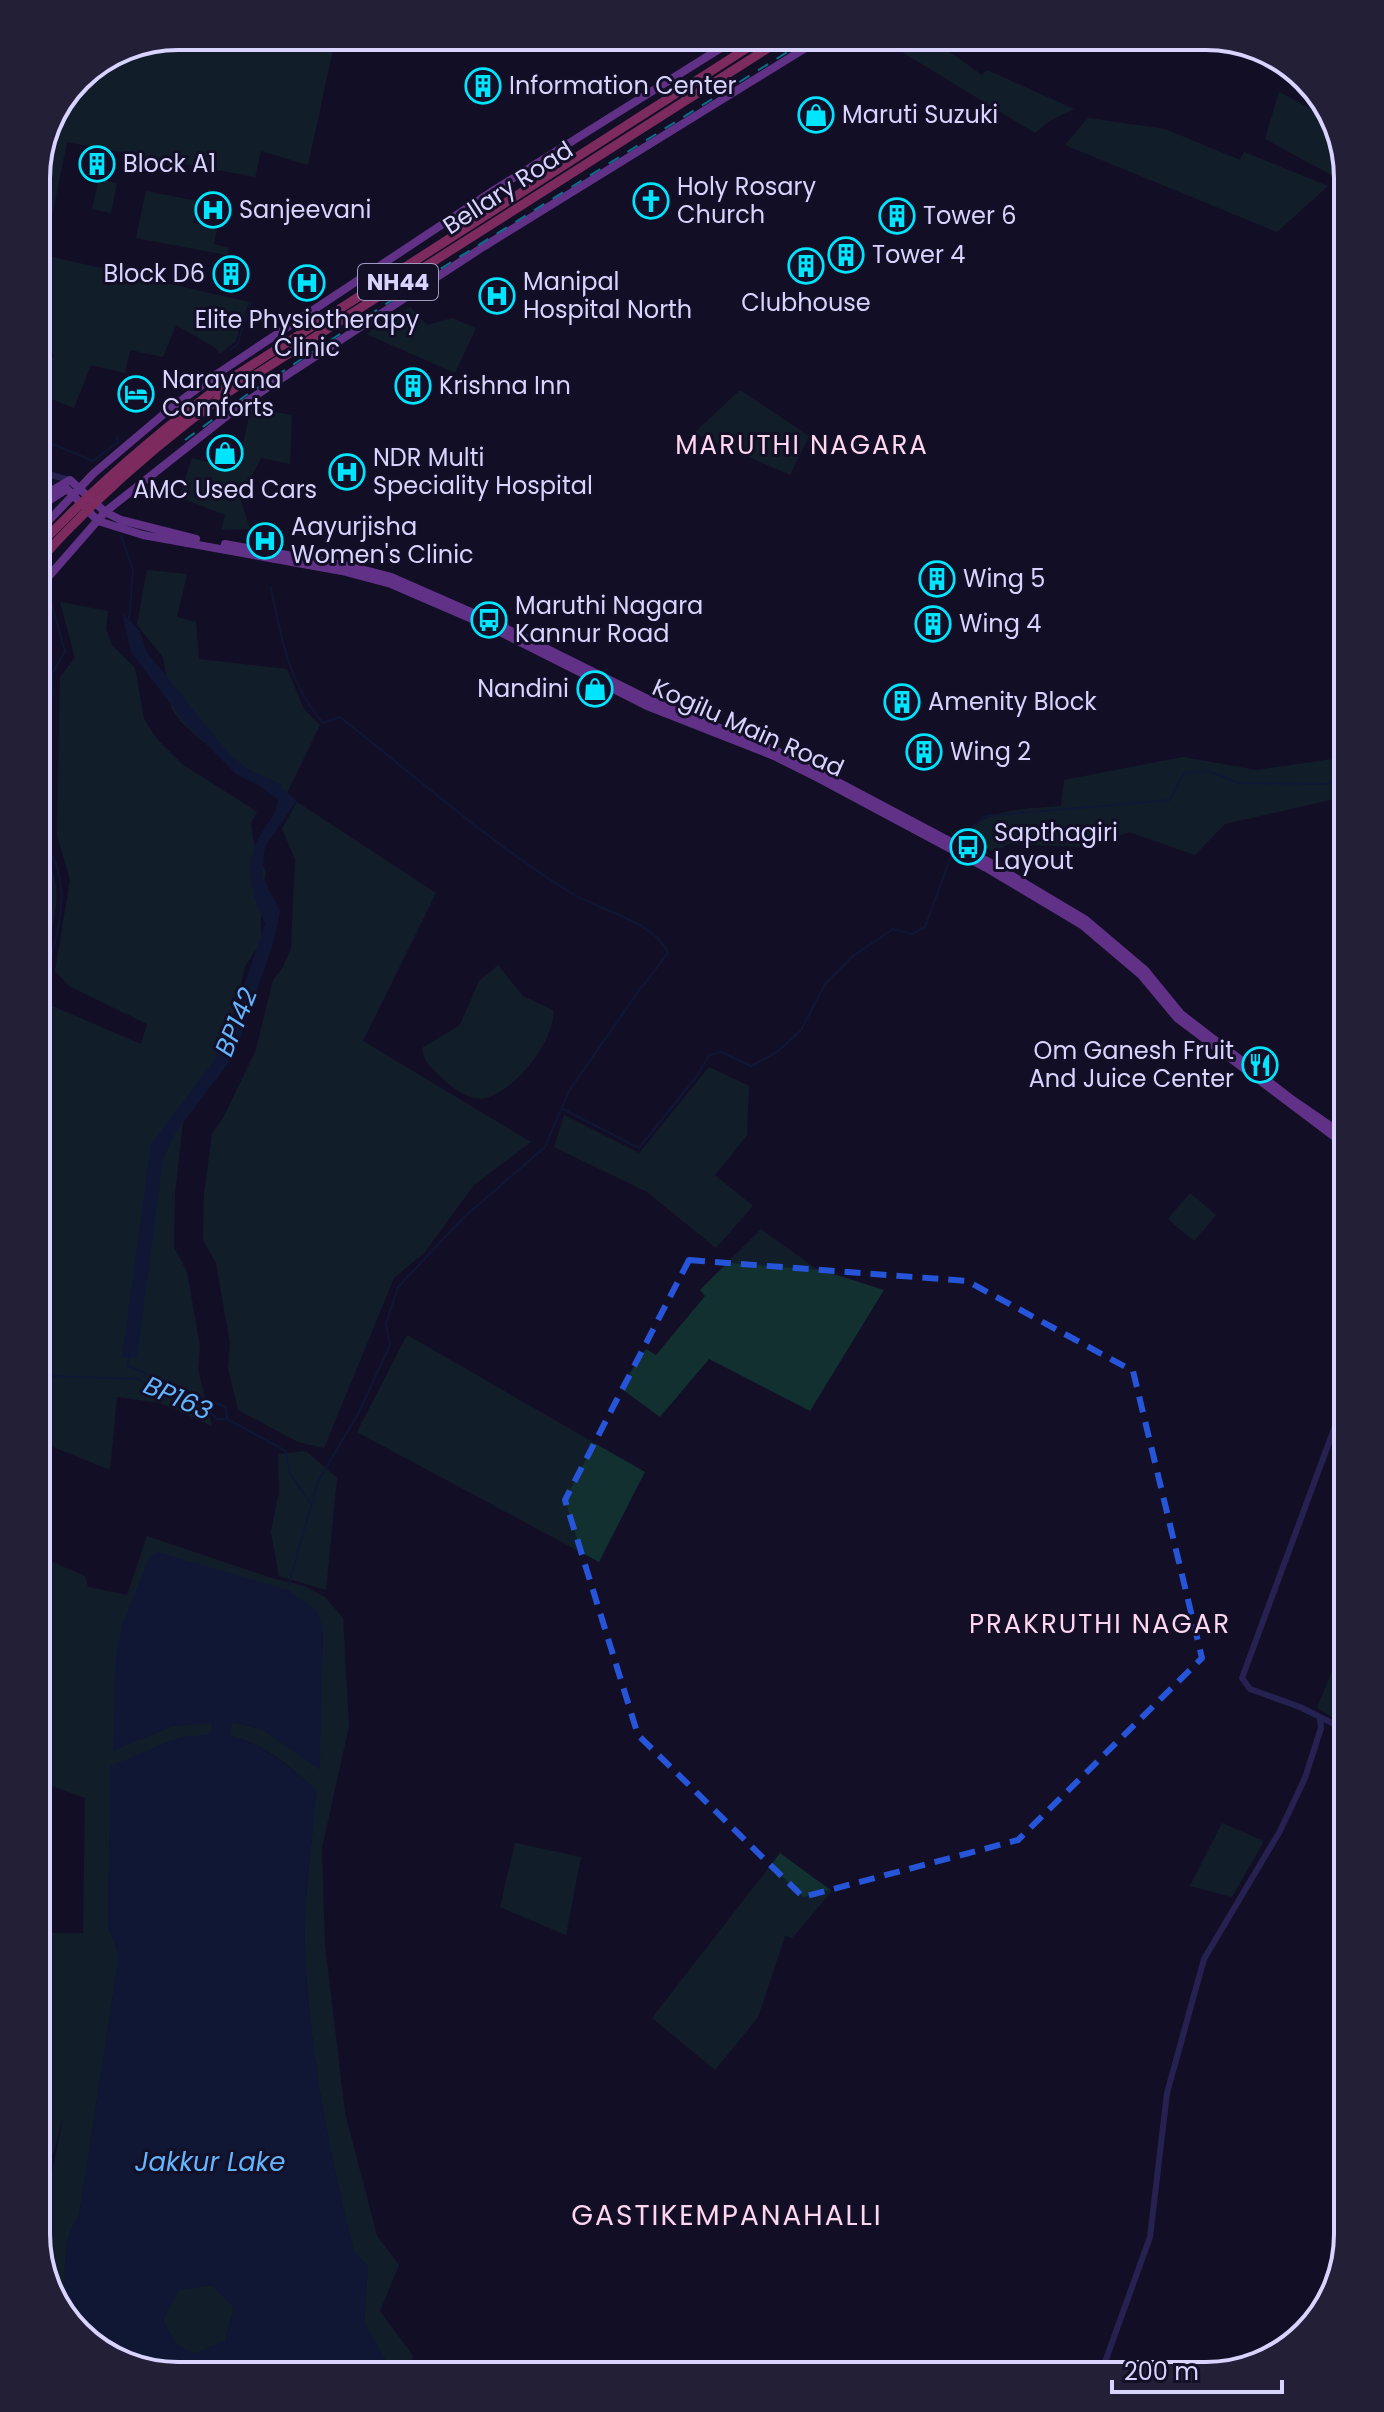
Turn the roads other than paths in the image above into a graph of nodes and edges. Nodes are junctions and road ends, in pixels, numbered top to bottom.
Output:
1 (718, 50) edge
2 (744, 50) edge
3 (765, 50) edge
4 (802, 50) edge
5 (217, 374) junction
6 (238, 407) junction
7 (50, 477) edge
8 (71, 485) junction
9 (50, 494) edge
10 (50, 499) edge
11 (105, 512) junction
12 (50, 514) edge
13 (98, 521) junction
14 (143, 531) junction
15 (50, 535) edge
16 (50, 549) edge
17 (50, 575) edge
18 (820, 776) junction
19 (1334, 1128) edge
20 (1334, 1136) edge
21 (1334, 1429) edge
22 (1320, 1719) junction
23 (1334, 1725) edge
24 (1105, 2362) edge

1 - 5 main road
2 - 15 highway, Bellary Road / NH44
3 - 16 highway, Bellary Road / NH44
4 - 6 main road
5 - 6 main road
5 - 8 main road
6 - 11 main road
7 - 8 street
8 - 9 main road
8 - 10 main road
8 - 11 main road
8 - 12 main road
8 - 13 main road
11 - 13 main road
11 - 14 main road, Kogilu Main Road
13 - 14 main road, Kogilu Main Road
13 - 17 main road
14 - 18 main road, Kogilu Main Road
18 - 19 main road, Kogilu Main Road
18 - 20 main road, Kogilu Main Road
21 - 22 street
22 - 23 street
22 - 24 street

